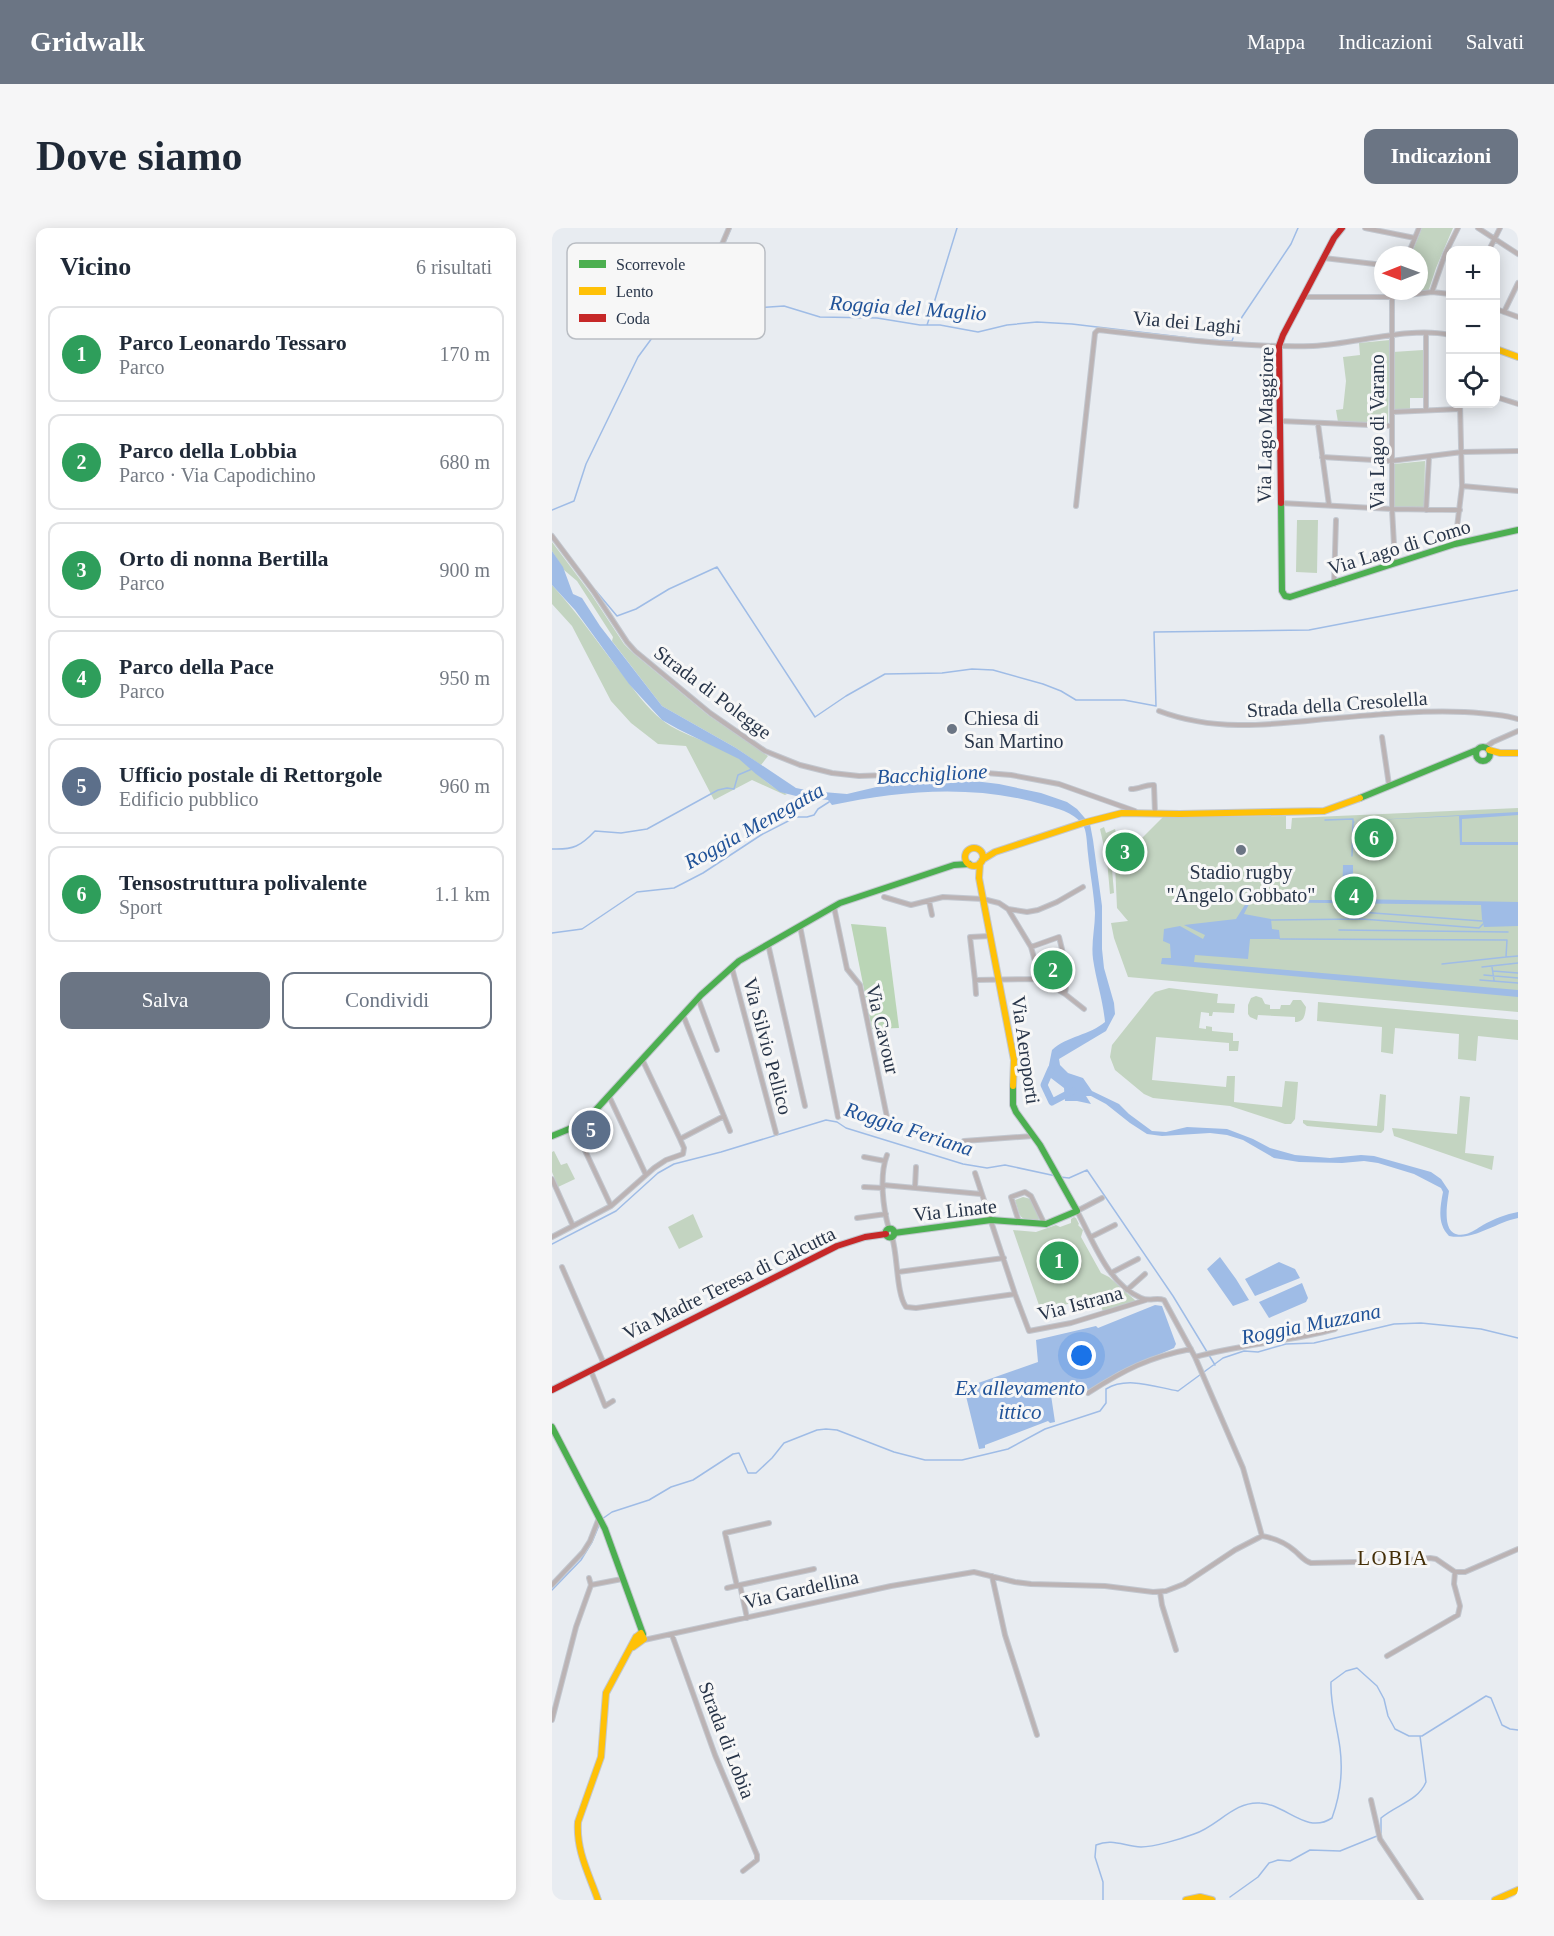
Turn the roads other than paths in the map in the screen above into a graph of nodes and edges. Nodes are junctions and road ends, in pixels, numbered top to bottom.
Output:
1 (729, 228) edge
2 (1342, 228) edge
3 (1365, 228) edge
4 (1419, 228) edge
5 (1458, 228) edge
6 (1478, 228) edge
7 (1500, 228) edge
8 (1415, 238) junction
9 (1494, 239) junction
10 (723, 243) edge
11 (1412, 246) edge
12 (1491, 246) edge
13 (1518, 254) edge
14 (1324, 258) junction
15 (1374, 264) edge
16 (1518, 283) edge
17 (1428, 292) edge
18 (1432, 292) junction
19 (1446, 294) edge
20 (1303, 297) junction
21 (1374, 297) edge
22 (1392, 300) edge
23 (1500, 310) edge
24 (1504, 312) junction
25 (1518, 317) edge
26 (1426, 333) junction
27 (1446, 335) edge
28 (1391, 337) junction
29 (1279, 346) junction
30 (1500, 350) edge
31 (1518, 357) edge
32 (1500, 398) edge
33 (1518, 404) edge
34 (1446, 408) edge
35 (1460, 408) edge
36 (1426, 410) junction
37 (1392, 412) junction
38 (1280, 421) junction
39 (1318, 424) junction
40 (1392, 426) junction
41 (1518, 451) edge
42 (1462, 452) junction
43 (1322, 457) junction
44 (1429, 457) junction
45 (1391, 461) junction
46 (1462, 486) junction
47 (1518, 491) edge
48 (1280, 503) junction
49 (1076, 506) dead end
50 (1329, 506) junction
51 (1392, 509) junction
52 (1426, 510) junction
53 (1460, 510) junction
54 (1336, 520) dead end
55 (1518, 530) edge
56 (552, 536) edge
57 (1455, 544) junction
58 (1395, 563) junction
59 (1334, 584) junction
60 (1290, 597) joint
61 (1159, 711) dead end
62 (1518, 719) edge
63 (1518, 731) edge
64 (1382, 737) dead end
65 (1488, 748) junction
66 (1477, 750) junction
67 (1500, 753) junction
68 (1518, 753) edge
69 (1463, 755) junction
70 (1478, 758) junction
71 (1489, 758) junction
72 (1389, 785) junction
73 (1131, 789) dead end
74 (1123, 812) junction
75 (1154, 814) junction
76 (981, 851) junction
77 (995, 852) junction
78 (965, 855) junction
79 (981, 862) junction
80 (970, 865) junction
81 (954, 866) junction
82 (979, 878) junction
83 (1083, 888) dead end
84 (884, 897) dead end
85 (983, 899) junction
86 (929, 901) junction
87 (834, 906) junction
88 (1008, 909) junction
89 (932, 915) dead end
90 (800, 925) junction
91 (990, 936) junction
92 (768, 944) junction
93 (1031, 947) junction
94 (732, 967) junction
95 (1040, 979) junction
96 (975, 980) junction
97 (999, 980) junction
98 (976, 994) dead end
99 (1065, 994) junction
100 (698, 998) junction
101 (1084, 1009) dead end
102 (682, 1015) junction
103 (717, 1050) dead end
104 (642, 1059) junction
105 (609, 1096) junction
106 (805, 1106) dead end
107 (724, 1116) junction
108 (838, 1117) dead end
109 (573, 1127) junction
110 (889, 1127) dead end
111 (730, 1131) dead end
112 (776, 1133) dead end
113 (552, 1136) edge
114 (1034, 1136) junction
115 (680, 1139) junction
116 (964, 1141) dead end
117 (887, 1155) dead end
118 (864, 1157) dead end
119 (885, 1161) junction
120 (916, 1167) dead end
121 (975, 1173) dead end
122 (646, 1175) junction
123 (552, 1179) edge
124 (883, 1186) junction
125 (864, 1187) dead end
126 (915, 1187) junction
127 (982, 1195) junction
128 (1102, 1198) dead end
129 (611, 1206) junction
130 (1077, 1211) junction
131 (886, 1214) junction
132 (857, 1218) dead end
133 (991, 1220) junction
134 (1019, 1222) junction
135 (1045, 1224) junction
136 (1115, 1225) dead end
137 (573, 1226) junction
138 (890, 1233) junction
139 (552, 1237) edge
140 (1091, 1237) junction
141 (1004, 1258) junction
142 (1138, 1259) dead end
143 (562, 1267) dead end
144 (898, 1272) junction
145 (1111, 1273) junction
146 (1145, 1274) dead end
147 (1128, 1290) junction
148 (1015, 1294) junction
149 (1146, 1300) junction
150 (1335, 1329) dead end
151 (1191, 1349) junction
152 (1195, 1357) junction
153 (604, 1364) junction
154 (591, 1370) junction
155 (552, 1390) edge
156 (1088, 1394) dead end
157 (613, 1401) dead end
158 (552, 1427) edge
159 (600, 1519) junction
160 (769, 1523) dead end
161 (1262, 1536) junction
162 (1518, 1549) edge
163 (813, 1569) dead end
164 (1455, 1572) junction
165 (992, 1576) junction
166 (589, 1578) dead end
167 (622, 1579) junction
168 (552, 1585) edge
169 (591, 1585) junction
170 (738, 1585) junction
171 (727, 1588) dead end
172 (1160, 1592) junction
173 (747, 1618) junction
174 (672, 1635) junction
175 (640, 1637) junction
176 (1176, 1650) dead end
177 (1387, 1656) dead end
178 (552, 1720) edge
179 (1037, 1735) dead end
180 (1371, 1800) dead end
181 (743, 1871) dead end
182 (1518, 1890) edge
183 (1508, 1898) edge
184 (598, 1900) edge
185 (1186, 1900) edge
186 (1212, 1900) edge
187 (1421, 1900) edge
188 (1495, 1900) edge

1 - 10 street
2 - 14 street, Via Lago Maggiore
3 - 8 street
4 - 8 street
5 - 18 street
6 - 9 street
7 - 9 street
8 - 11 street
9 - 12 street
9 - 13 street
14 - 15 street
14 - 20 street, Via Lago Maggiore
16 - 24 street
17 - 18 street
18 - 19 street
20 - 21 street
20 - 29 street, Via Lago Maggiore
22 - 28 street, Via Lago di Varano
23 - 24 street
24 - 25 street
26 - 27 street, Via dei Laghi
26 - 28 street, Via dei Laghi
26 - 36 street
28 - 29 street, Via dei Laghi
28 - 37 street, Via Lago di Varano
29 - 38 street, Via Lago Maggiore
29 - 49 street, Via dei Laghi
30 - 31 street
32 - 33 street
34 - 36 street
35 - 42 street
36 - 37 street
37 - 40 street, Via Lago di Varano
38 - 39 street
38 - 48 street, Via Lago Maggiore
39 - 40 street
39 - 43 street
40 - 45 street, Via Lago di Varano
41 - 42 street
42 - 44 street
42 - 46 street
43 - 45 street
43 - 50 street
44 - 45 street
44 - 52 street
45 - 51 street, Via Lago di Varano
46 - 47 street
46 - 53 street
48 - 50 street
48 - 60 street, Via Lago Maggiore
50 - 51 street
51 - 52 street
51 - 58 street, Via Lago di Varano
52 - 53 street
53 - 57 street
54 - 59 street
55 - 57 street, Via Lago di Como
56 - 74 street, Strada di Polegge
57 - 58 street, Via Lago di Como
58 - 59 street, Via Lago di Como
59 - 60 street, Via Lago di Como
61 - 62 street, Strada della Cresolella
63 - 65 street
64 - 72 street
65 - 66 street
65 - 67 street
65 - 71 street
66 - 69 street
66 - 70 street
67 - 68 street
67 - 71 street
69 - 70 street
69 - 72 street
70 - 71 street
72 - 75 street
73 - 75 street
74 - 75 street
74 - 75 street
74 - 77 street
76 - 77 street
76 - 78 street
76 - 79 street
77 - 79 street
78 - 80 street
78 - 81 street
79 - 80 street
79 - 82 street, Via Aeroporti
80 - 81 street
80 - 82 street, Via Aeroporti
81 - 87 street
82 - 85 street, Via Aeroporti
83 - 88 street
84 - 86 street
85 - 86 street
85 - 88 street
85 - 91 street, Via Aeroporti
86 - 89 street
87 - 90 street
87 - 110 street, Via Cavour
88 - 93 street
90 - 92 street
90 - 108 street
91 - 96 street
91 - 97 street, Via Aeroporti
92 - 94 street
92 - 106 street
93 - 95 street
93 - 99 street
94 - 100 street
94 - 112 street, Via Silvio Pellico
95 - 97 street
95 - 99 street
96 - 97 street
96 - 98 street
97 - 114 street, Via Aeroporti
99 - 101 street
100 - 102 street
100 - 103 street
102 - 104 street
102 - 107 street
104 - 105 street
104 - 115 street
105 - 109 street
105 - 122 street
107 - 111 street
107 - 115 street
109 - 113 street
109 - 129 street
114 - 116 street
114 - 130 street, Via Aeroporti
115 - 122 street
117 - 119 street
118 - 119 street
119 - 124 street
120 - 126 street
121 - 127 street, Via Istrana
122 - 129 street
123 - 137 street
124 - 125 street
124 - 126 street
124 - 131 street
126 - 127 street
127 - 133 street, Via Istrana
128 - 130 street
129 - 137 street
130 - 135 street, Via Linate
130 - 140 street, Via Aeroporti
131 - 132 street
131 - 138 street
133 - 134 street, Via Linate
133 - 138 street, Via Linate
133 - 141 street, Via Istrana
134 - 135 street, Via Linate
134 - 135 street, Via Linate
136 - 140 street
137 - 139 street
138 - 144 street
138 - 153 street, Via Madre Teresa di Calcutta
140 - 145 street, Via Aeroporti
141 - 144 street
141 - 148 street, Via Istrana
142 - 145 street
143 - 153 street
144 - 148 street
145 - 147 street, Via Aeroporti
146 - 147 street
147 - 149 street, Via Aeroporti
148 - 149 street, Via Istrana
149 - 151 street, Via Aeroporti
150 - 152 street
151 - 152 street, Via Aeroporti
151 - 156 street
152 - 161 street, Via Aeroporti
153 - 154 street, Via Madre Teresa di Calcutta
154 - 155 street, Via Madre Teresa di Calcutta
154 - 157 street
158 - 159 street
159 - 167 street
159 - 168 street
160 - 170 street
161 - 164 street
161 - 172 street
162 - 164 street
163 - 170 street
164 - 177 street
165 - 172 street
165 - 173 street, Via Gardellina
165 - 179 street
166 - 169 street
167 - 169 street
167 - 175 street
169 - 178 street
170 - 171 street
170 - 173 street
172 - 176 street
173 - 174 street, Via Gardellina
174 - 175 street, Via Gardellina
174 - 181 street, Strada di Lobia
175 - 184 street
180 - 187 street
182 - 183 street
183 - 188 street
185 - 186 street

